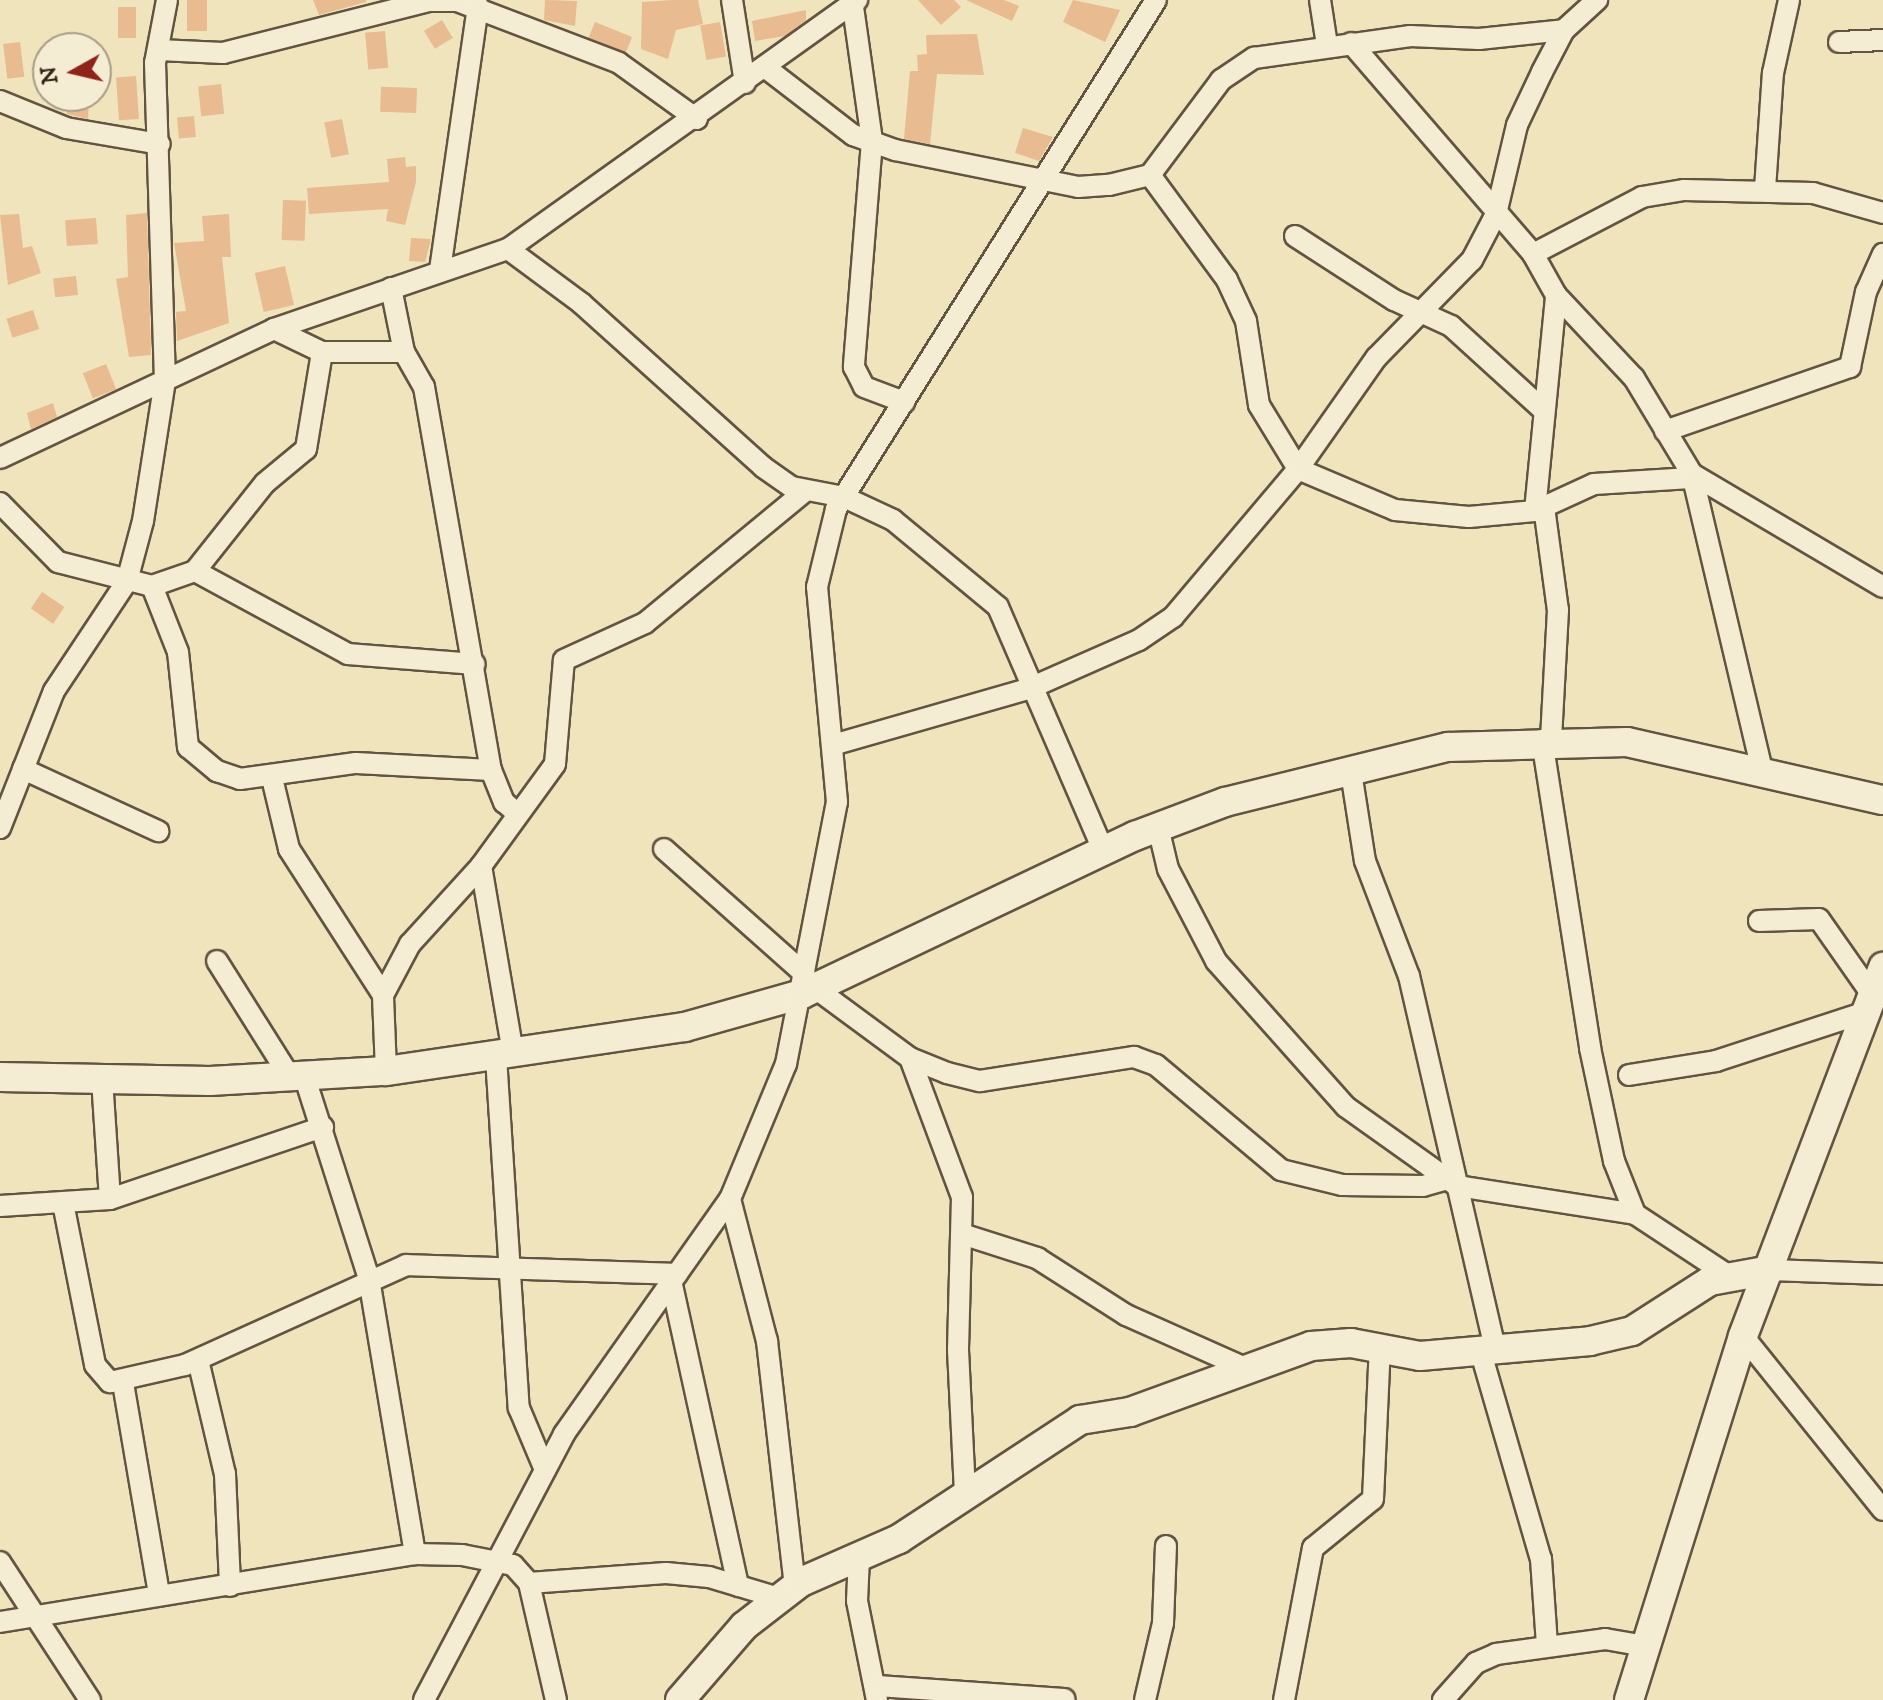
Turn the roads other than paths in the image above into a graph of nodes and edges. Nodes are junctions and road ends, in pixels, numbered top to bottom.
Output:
1 (167, 0) edge
2 (427, 0) edge
3 (732, 0) edge
4 (1156, 0) edge
5 (1320, 0) edge
6 (1597, 0) edge
7 (1789, 0) edge
8 (854, 2) edge
9 (478, 6) junction
10 (504, 6) edge
11 (1564, 30) junction
12 (1883, 40) edge
13 (1839, 42) dead end
14 (1351, 43) junction
15 (1327, 45) junction
16 (159, 50) junction
17 (766, 68) junction
18 (745, 83) junction
19 (0, 101) edge
20 (697, 119) junction
21 (872, 141) junction
22 (160, 144) junction
23 (1150, 175) junction
24 (1045, 181) junction
25 (1765, 189) junction
26 (1883, 213) edge
27 (1496, 214) junction
28 (1295, 236) dead end
29 (508, 249) junction
30 (1533, 254) junction
31 (1883, 254) edge
32 (440, 270) junction
33 (391, 288) junction
34 (1556, 295) junction
35 (1425, 310) junction
36 (274, 329) junction
37 (322, 352) junction
38 (404, 352) junction
39 (165, 381) junction
40 (904, 402) junction
41 (1541, 408) junction
42 (1665, 431) junction
43 (0, 458) edge
44 (1298, 469) junction
45 (1692, 476) junction
46 (805, 491) junction
47 (844, 497) junction
48 (0, 503) edge
49 (1540, 509) junction
50 (195, 571) junction
51 (127, 581) junction
52 (152, 586) junction
53 (1883, 587) edge
54 (475, 664) junction
55 (1028, 689) junction
56 (1546, 740) junction
57 (836, 744) junction
58 (23, 769) junction
59 (1762, 769) junction
60 (491, 770) junction
61 (1351, 772) junction
62 (272, 778) junction
63 (1883, 800) edge
64 (518, 814) junction
65 (1158, 827) junction
66 (0, 828) edge
67 (158, 831) dead end
68 (664, 849) dead end
69 (1104, 852) junction
70 (481, 866) junction
71 (1759, 921) dead end
72 (217, 961) dead end
73 (1883, 967) edge
74 (807, 985) junction
75 (383, 995) junction
76 (1871, 1003) junction
77 (504, 1055) junction
78 (910, 1058) junction
79 (386, 1071) junction
80 (1629, 1075) dead end
81 (297, 1076) junction
82 (0, 1077) edge
83 (102, 1079) junction
84 (323, 1127) junction
85 (1452, 1182) junction
86 (110, 1199) junction
87 (730, 1199) junction
88 (63, 1203) junction
89 (0, 1206) edge
90 (1635, 1214) junction
91 (965, 1235) junction
92 (512, 1267) junction
93 (1770, 1270) junction
94 (1883, 1274) edge
95 (1729, 1276) junction
96 (369, 1279) junction
97 (675, 1279) junction
98 (1743, 1336) junction
99 (1380, 1347) junction
100 (1488, 1352) junction
101 (198, 1360) junction
102 (1252, 1371) junction
103 (123, 1383) junction
104 (545, 1470) junction
105 (965, 1492) junction
106 (1883, 1510) edge
107 (1166, 1546) dead end
108 (415, 1554) junction
109 (859, 1557) junction
110 (0, 1562) edge
111 (497, 1562) junction
112 (529, 1583) junction
113 (230, 1586) junction
114 (738, 1586) junction
115 (787, 1592) junction
116 (159, 1593) junction
117 (37, 1614) junction
118 (0, 1622) edge
119 (1547, 1644) junction
120 (1644, 1646) junction
121 (877, 1693) edge
122 (1065, 1699) edge
123 (90, 1700) edge
124 (424, 1700) edge
125 (556, 1700) edge
126 (680, 1700) edge
127 (1145, 1700) edge
128 (1284, 1700) edge
129 (1443, 1700) edge
130 (1629, 1700) edge

1 - 16 street
2 - 9 street
2 - 16 street
3 - 18 street
4 - 24 street
5 - 15 street
6 - 11 street
7 - 25 street
8 - 17 street
8 - 21 street
9 - 10 street
9 - 32 street
10 - 20 street
11 - 14 street
11 - 27 street
12 - 13 street
14 - 15 street
14 - 27 street
15 - 23 street
16 - 22 street
17 - 18 street
17 - 21 street
18 - 20 street
19 - 22 street
20 - 29 street
21 - 24 street
21 - 40 street
22 - 39 street
23 - 24 street
23 - 44 street
24 - 40 street
25 - 26 street
25 - 30 street
27 - 30 street
27 - 35 street
28 - 35 street
29 - 32 street
29 - 46 street
30 - 34 street
31 - 42 street
32 - 33 street
33 - 36 street
33 - 38 street
34 - 41 street
34 - 42 street
35 - 41 street
35 - 44 street
36 - 37 street
36 - 39 street
37 - 38 street
37 - 50 street
38 - 54 street
39 - 43 street
39 - 51 street
40 - 47 street
41 - 49 street
42 - 45 street
44 - 49 street
44 - 55 street
45 - 49 street
45 - 53 street
45 - 59 street
46 - 47 street
46 - 64 street
47 - 55 street
47 - 57 street
48 - 51 street
49 - 56 street
50 - 52 street
50 - 54 street
51 - 52 street
51 - 58 street
52 - 62 street
54 - 60 street
55 - 57 street
55 - 69 street
56 - 59 street
56 - 61 street
56 - 90 street
57 - 74 street
58 - 66 street
58 - 67 street
59 - 63 street
60 - 62 street
60 - 64 street
61 - 65 street
61 - 85 street
62 - 75 street
64 - 70 street
65 - 69 street
65 - 85 street
68 - 74 street
69 - 74 street
70 - 75 street
70 - 77 street
71 - 76 street
72 - 81 street
73 - 76 street
74 - 77 street
74 - 78 street
74 - 87 street
75 - 79 street
76 - 80 street
76 - 93 street
77 - 79 street
77 - 92 street
78 - 85 street
78 - 91 street
79 - 81 street
81 - 83 street
81 - 84 street
82 - 83 street
83 - 86 street
84 - 86 street
84 - 96 street
85 - 90 street
85 - 100 street
86 - 88 street
87 - 97 street
87 - 115 street
88 - 89 street
88 - 103 street
90 - 95 street
91 - 102 street
91 - 105 street
92 - 96 street
92 - 97 street
92 - 104 street
93 - 94 street
93 - 95 street
93 - 98 street
95 - 100 street
96 - 101 street
96 - 108 street
97 - 104 street
97 - 114 street
98 - 106 street
98 - 120 street
99 - 100 street
99 - 102 street
99 - 128 street
100 - 119 street
101 - 103 street
101 - 113 street
102 - 105 street
103 - 116 street
104 - 111 street
105 - 109 street
107 - 127 street
108 - 111 street
108 - 113 street
109 - 115 street
109 - 121 street
110 - 117 street
111 - 112 street
111 - 124 street
112 - 114 street
112 - 125 street
113 - 116 street
114 - 115 street
115 - 126 street
116 - 117 street
117 - 118 street
117 - 123 street
119 - 120 street
119 - 129 street
120 - 130 street
121 - 122 street

